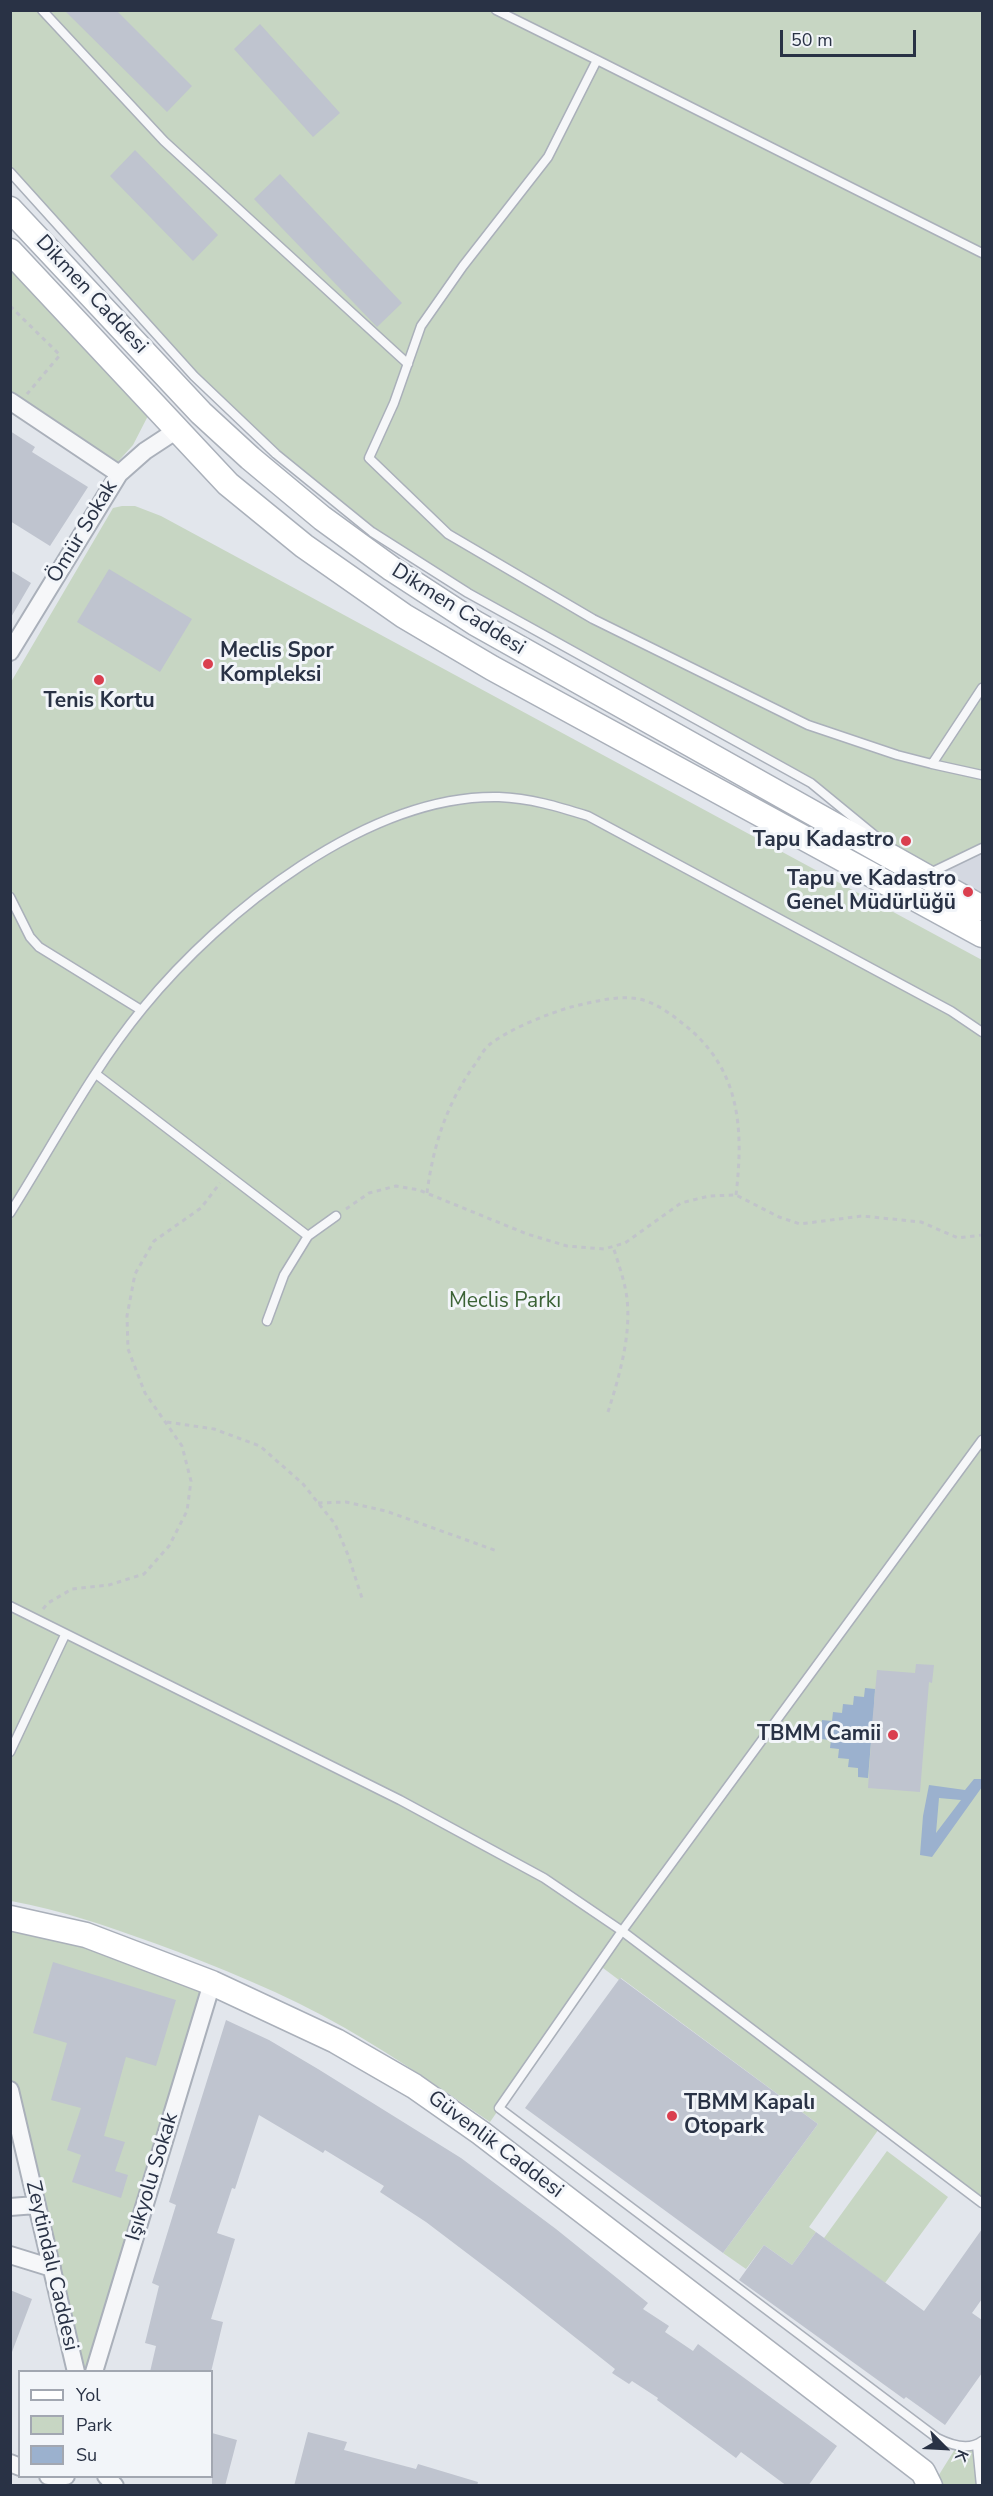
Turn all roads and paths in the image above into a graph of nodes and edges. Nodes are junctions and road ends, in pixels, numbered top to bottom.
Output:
1 (42, 10) edge
2 (496, 10) edge
3 (597, 60) junction
4 (10, 172) edge
5 (10, 209) edge
6 (10, 251) edge
7 (982, 253) edge
8 (10, 306) edge
9 (408, 364) junction
10 (14, 403) edge
11 (201, 412) junction
12 (177, 430) junction
13 (119, 474) junction
14 (10, 652) edge
15 (982, 688) edge
16 (932, 764) junction
17 (982, 775) edge
18 (982, 848) edge
19 (924, 876) junction
20 (10, 897) edge
21 (982, 908) edge
22 (982, 935) edge
23 (141, 1010) junction
24 (982, 1032) edge
25 (96, 1074) junction
26 (227, 1175) junction
27 (427, 1193) junction
28 (736, 1195) junction
29 (10, 1213) edge
30 (336, 1216) joint
31 (982, 1235) edge
32 (308, 1236) junction
33 (613, 1246) junction
34 (267, 1321) dead end
35 (608, 1412) dead end
36 (167, 1422) junction
37 (982, 1440) edge
38 (318, 1503) junction
39 (497, 1551) dead end
40 (362, 1598) dead end
41 (10, 1606) edge
42 (36, 1619) junction
43 (65, 1635) junction
44 (10, 1752) edge
45 (10, 1918) edge
46 (622, 1931) junction
47 (212, 1983) junction
48 (10, 2090) edge
49 (982, 2203) edge
50 (36, 2205) junction
51 (10, 2207) edge
52 (10, 2255) edge
53 (52, 2268) junction
54 (76, 2370) edge
55 (95, 2370) edge
56 (980, 2443) edge
57 (926, 2479) edge
58 (981, 2486) edge

1 - 9 lane
2 - 3 lane
3 - 7 lane
3 - 9 lane
4 - 19 lane
5 - 11 main road, Dikmen Caddesi
6 - 12 main road, Dikmen Caddesi
8 - 10 path
9 - 16 lane
10 - 13 street
11 - 12 main road
11 - 19 main road, Dikmen Caddesi
12 - 13 street, Ömür Sokak
12 - 22 main road, Dikmen Caddesi
13 - 14 street, Ömür Sokak
15 - 16 lane
16 - 17 lane
18 - 19 lane
19 - 21 main road, Dikmen Caddesi
20 - 23 lane
23 - 24 lane
23 - 25 lane
25 - 26 lane
25 - 29 lane
26 - 32 lane
26 - 36 path
27 - 28 path
27 - 30 path
27 - 33 path
28 - 31 path
28 - 33 path
30 - 32 lane
32 - 34 lane
33 - 35 path
36 - 38 path
36 - 42 path
37 - 46 lane
38 - 39 path
38 - 40 path
41 - 42 lane
42 - 43 lane
43 - 44 lane
43 - 46 lane
45 - 47 main road, Güvenlik Caddesi
46 - 49 lane
46 - 56 lane
47 - 55 street, Işıkyolu Sokak
47 - 57 main road, Güvenlik Caddesi
48 - 50 street, Zeytindalı Caddesi
50 - 51 street
50 - 53 street, Zeytindalı Caddesi
52 - 53 street
53 - 54 street, Zeytindalı Caddesi
56 - 58 lane

